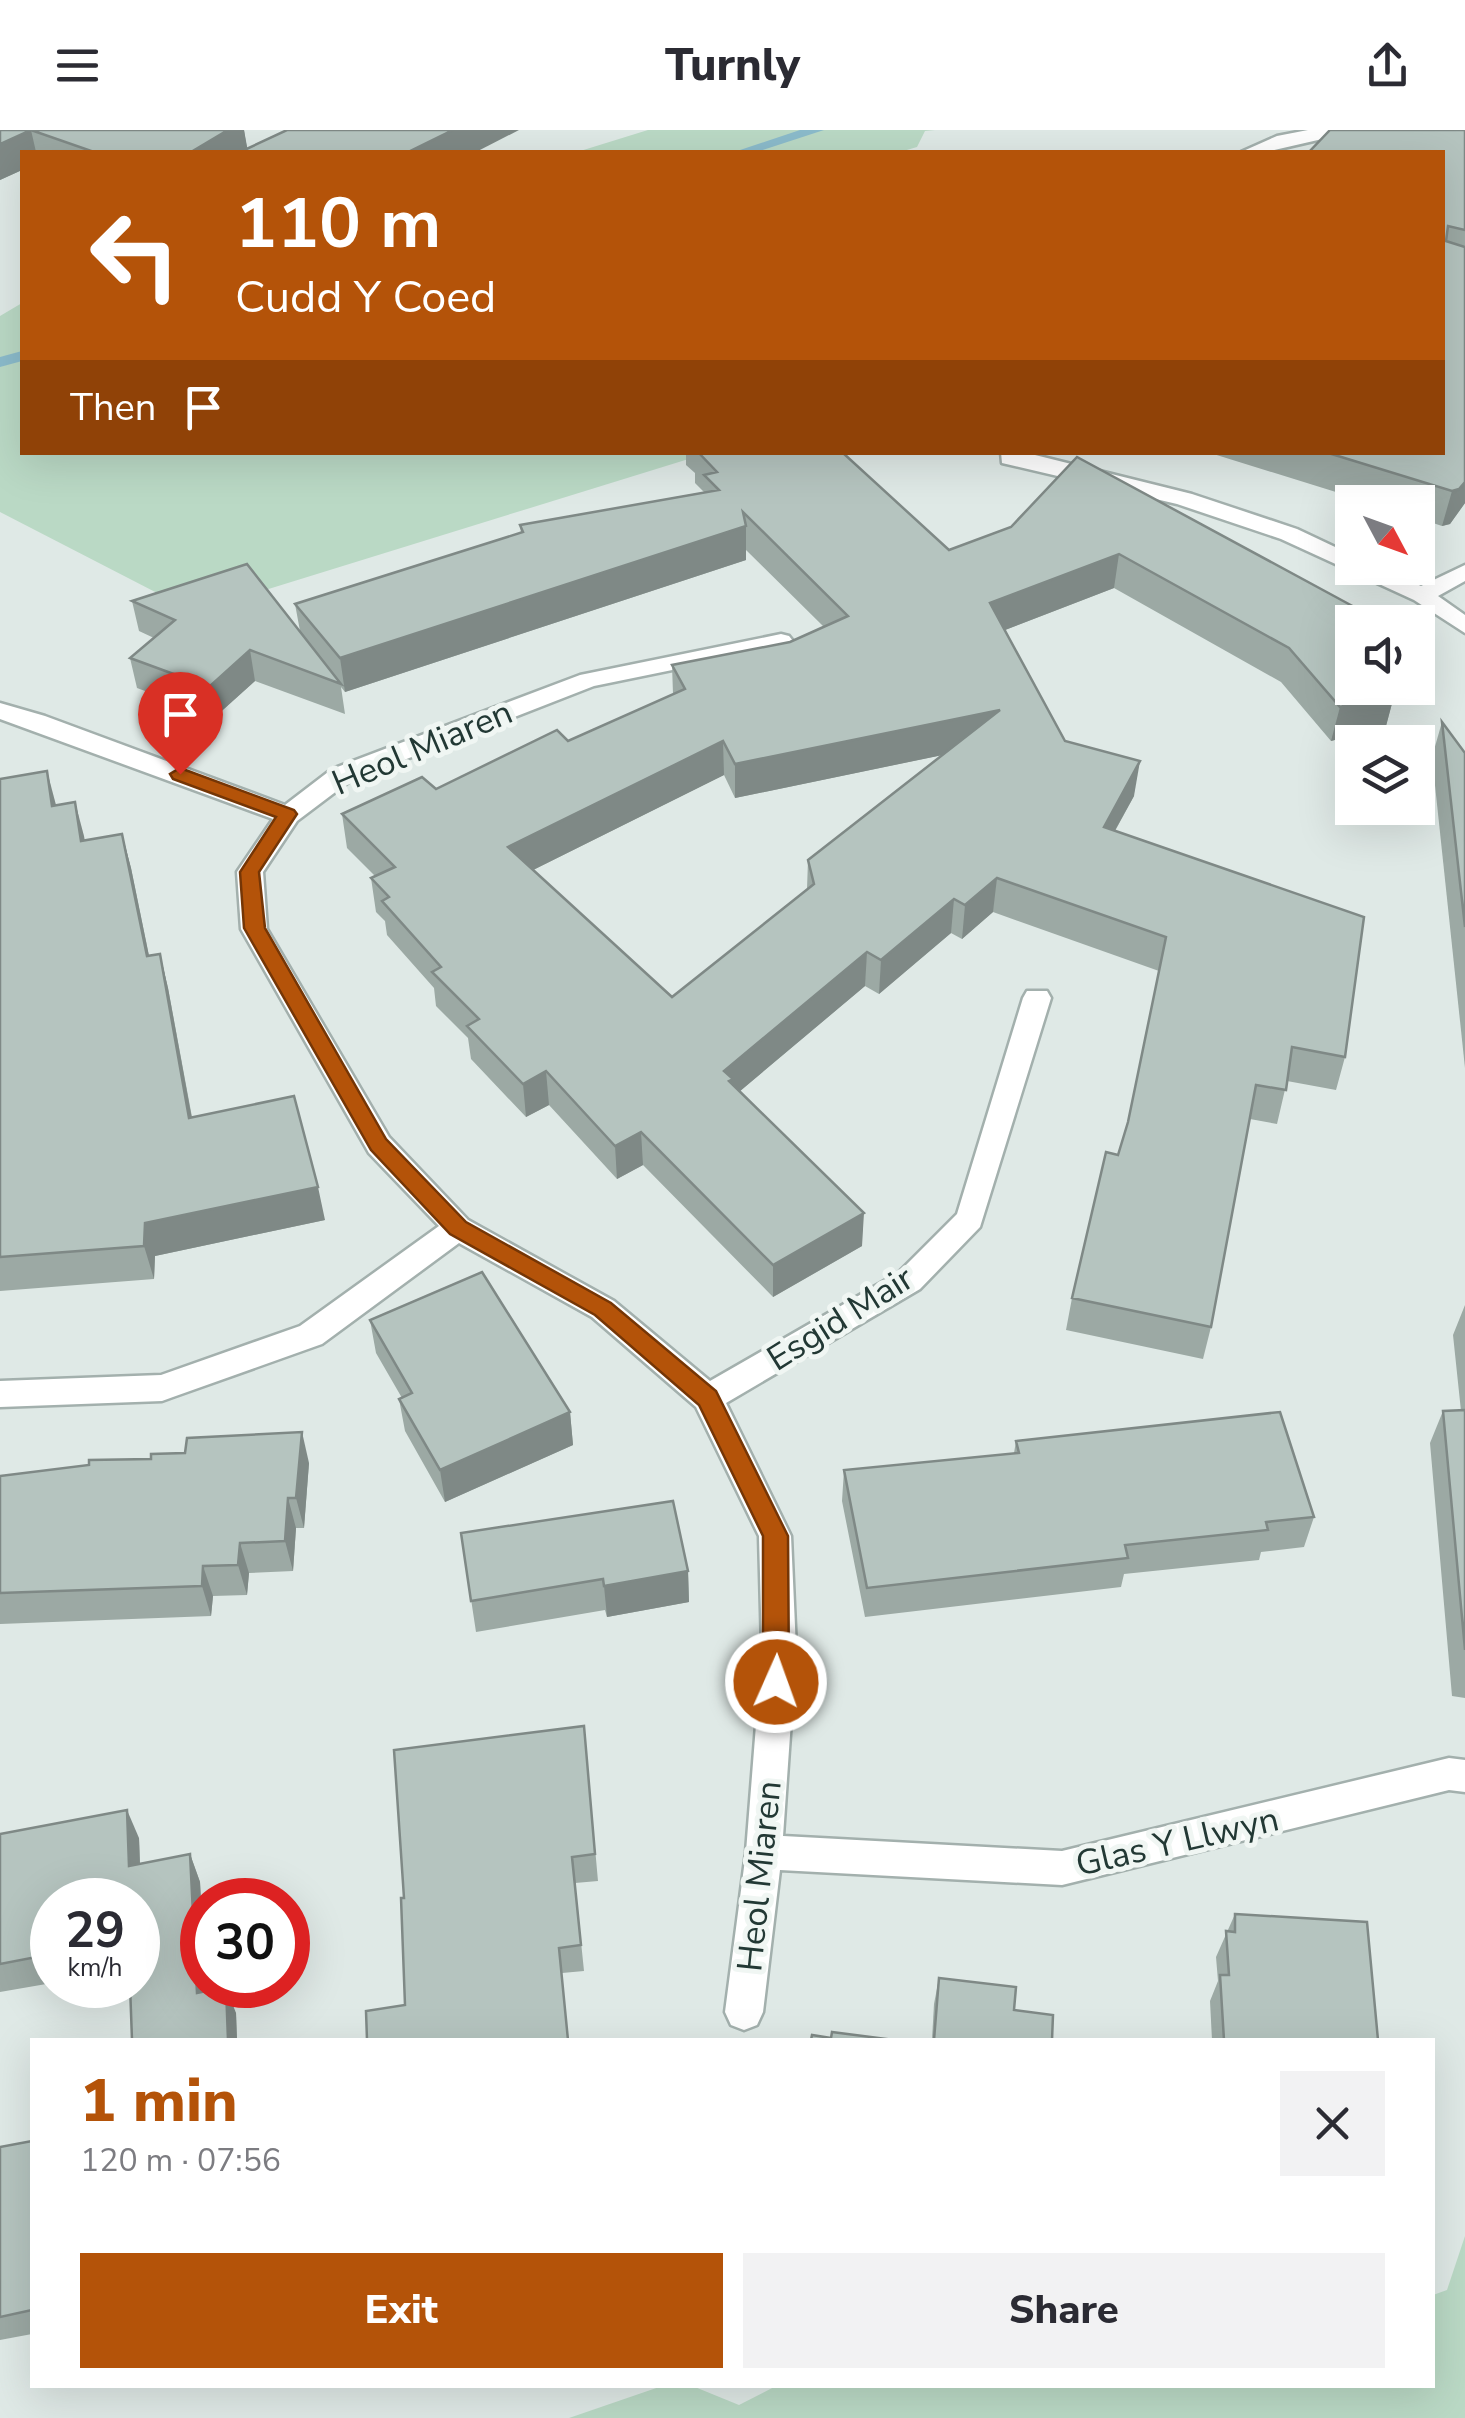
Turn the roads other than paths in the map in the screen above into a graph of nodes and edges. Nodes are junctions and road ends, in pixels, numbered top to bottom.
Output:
1 (1336, 130) edge
2 (1256, 150) edge
3 (1011, 455) edge
4 (1335, 555) edge
5 (1465, 572) edge
6 (1400, 585) edge
7 (1422, 595) junction
8 (1465, 626) edge
9 (781, 641) edge
10 (0, 712) edge
11 (288, 814) junction
12 (1037, 998) dead end
13 (458, 1228) junction
14 (0, 1394) edge
15 (708, 1398) junction
16 (1465, 1776) edge
17 (764, 1852) junction
18 (744, 2012) dead end

1 - 2 street
3 - 4 street
5 - 7 street
6 - 7 street
7 - 8 street
9 - 11 street, Heol Miaren
10 - 11 street
11 - 13 street, Heol Miaren
12 - 15 street, Esgid Mair
13 - 14 street
13 - 15 street, Heol Miaren
15 - 17 street, Heol Miaren
16 - 17 street, Glas Y Llwyn
17 - 18 street, Heol Miaren

